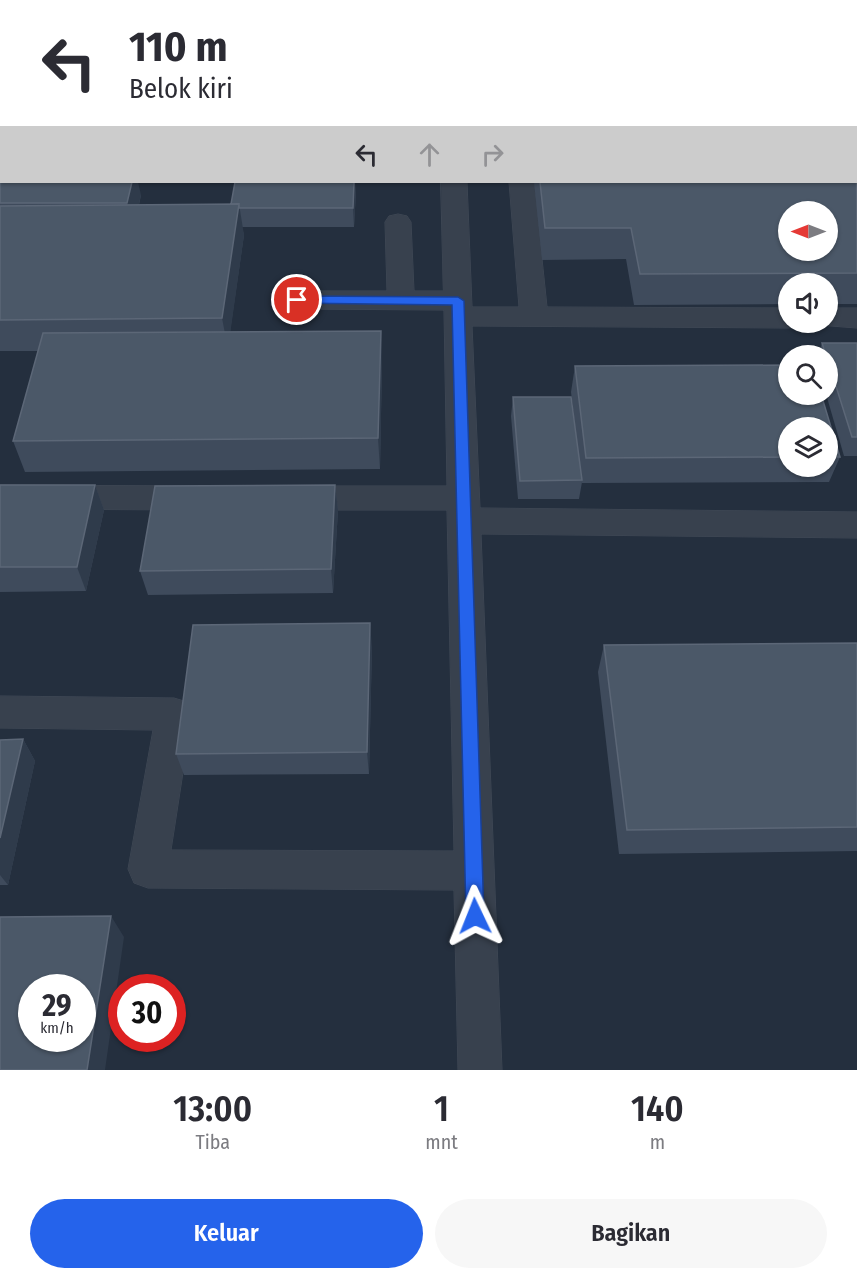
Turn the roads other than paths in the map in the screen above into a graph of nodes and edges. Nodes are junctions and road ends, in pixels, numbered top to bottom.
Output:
1 (454, 183) edge
2 (522, 183) edge
3 (398, 222) dead end
4 (297, 300) dead end
5 (401, 300) junction
6 (458, 308) junction
7 (534, 316) junction
8 (778, 318) edge
9 (838, 318) edge
10 (857, 318) edge
11 (0, 497) edge
12 (225, 498) edge
13 (261, 498) edge
14 (464, 509) junction
15 (857, 525) edge
16 (0, 712) edge
17 (474, 872) junction
18 (480, 1070) edge

1 - 6 street
2 - 7 street
3 - 5 street
4 - 5 street
5 - 6 street
6 - 7 street
6 - 14 street
7 - 8 street
9 - 10 street
11 - 12 street
13 - 14 street
14 - 15 street
14 - 17 street
16 - 17 street
17 - 18 street

